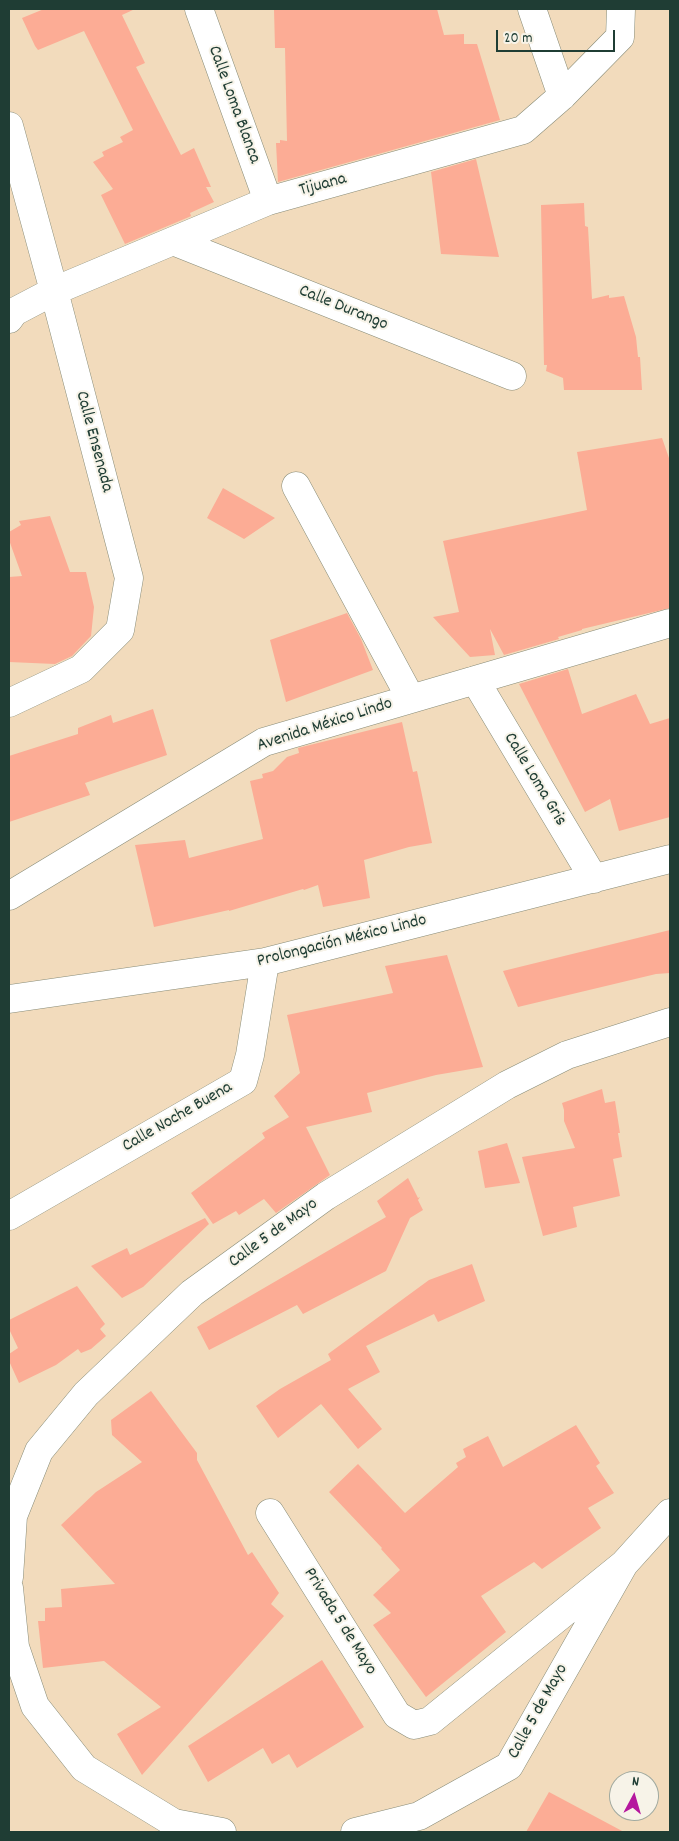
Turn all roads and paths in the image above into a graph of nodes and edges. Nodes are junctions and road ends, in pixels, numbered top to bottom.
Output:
1 (199, 9) edge
2 (532, 9) edge
3 (622, 9) edge
4 (562, 96) junction
5 (9, 126) edge
6 (268, 201) junction
7 (173, 241) junction
8 (54, 291) junction
9 (9, 319) edge
10 (512, 376) dead end
11 (296, 486) dead end
12 (670, 623) edge
13 (475, 680) junction
14 (412, 699) junction
15 (9, 703) edge
16 (670, 859) edge
17 (594, 879) junction
18 (9, 896) edge
19 (265, 962) junction
20 (9, 1000) edge
21 (670, 1022) edge
22 (9, 1216) edge
23 (270, 1513) dead end
24 (670, 1513) edge
25 (624, 1564) junction
26 (9, 1577) edge
27 (9, 1588) edge
28 (414, 1725) joint
29 (222, 1832) edge
30 (355, 1832) edge

1 - 6 street, Calle Loma Blanca
2 - 4 street
3 - 4 street, Tijuana
4 - 6 street, Tijuana
5 - 8 street, Calle Ensenada
6 - 7 street, Tijuana
7 - 8 street, Tijuana
7 - 10 street, Calle Durango
8 - 9 street, Tijuana
8 - 15 street, Calle Ensenada
11 - 14 street
12 - 13 street, Avenida México Lindo
13 - 14 street, Avenida México Lindo
13 - 17 street, Calle Loma Gris
14 - 18 street, Avenida México Lindo
16 - 17 street, Prolongación México Lindo
17 - 19 street, Prolongación México Lindo
19 - 20 street, Prolongación México Lindo
19 - 22 street, Calle Noche Buena
21 - 26 street, Calle 5 de Mayo
23 - 28 street, Privada 5 de Mayo
24 - 25 street, Calle 5 de Mayo
25 - 28 street, Calle 5 de Mayo
25 - 30 street, Calle 5 de Mayo
27 - 29 street

